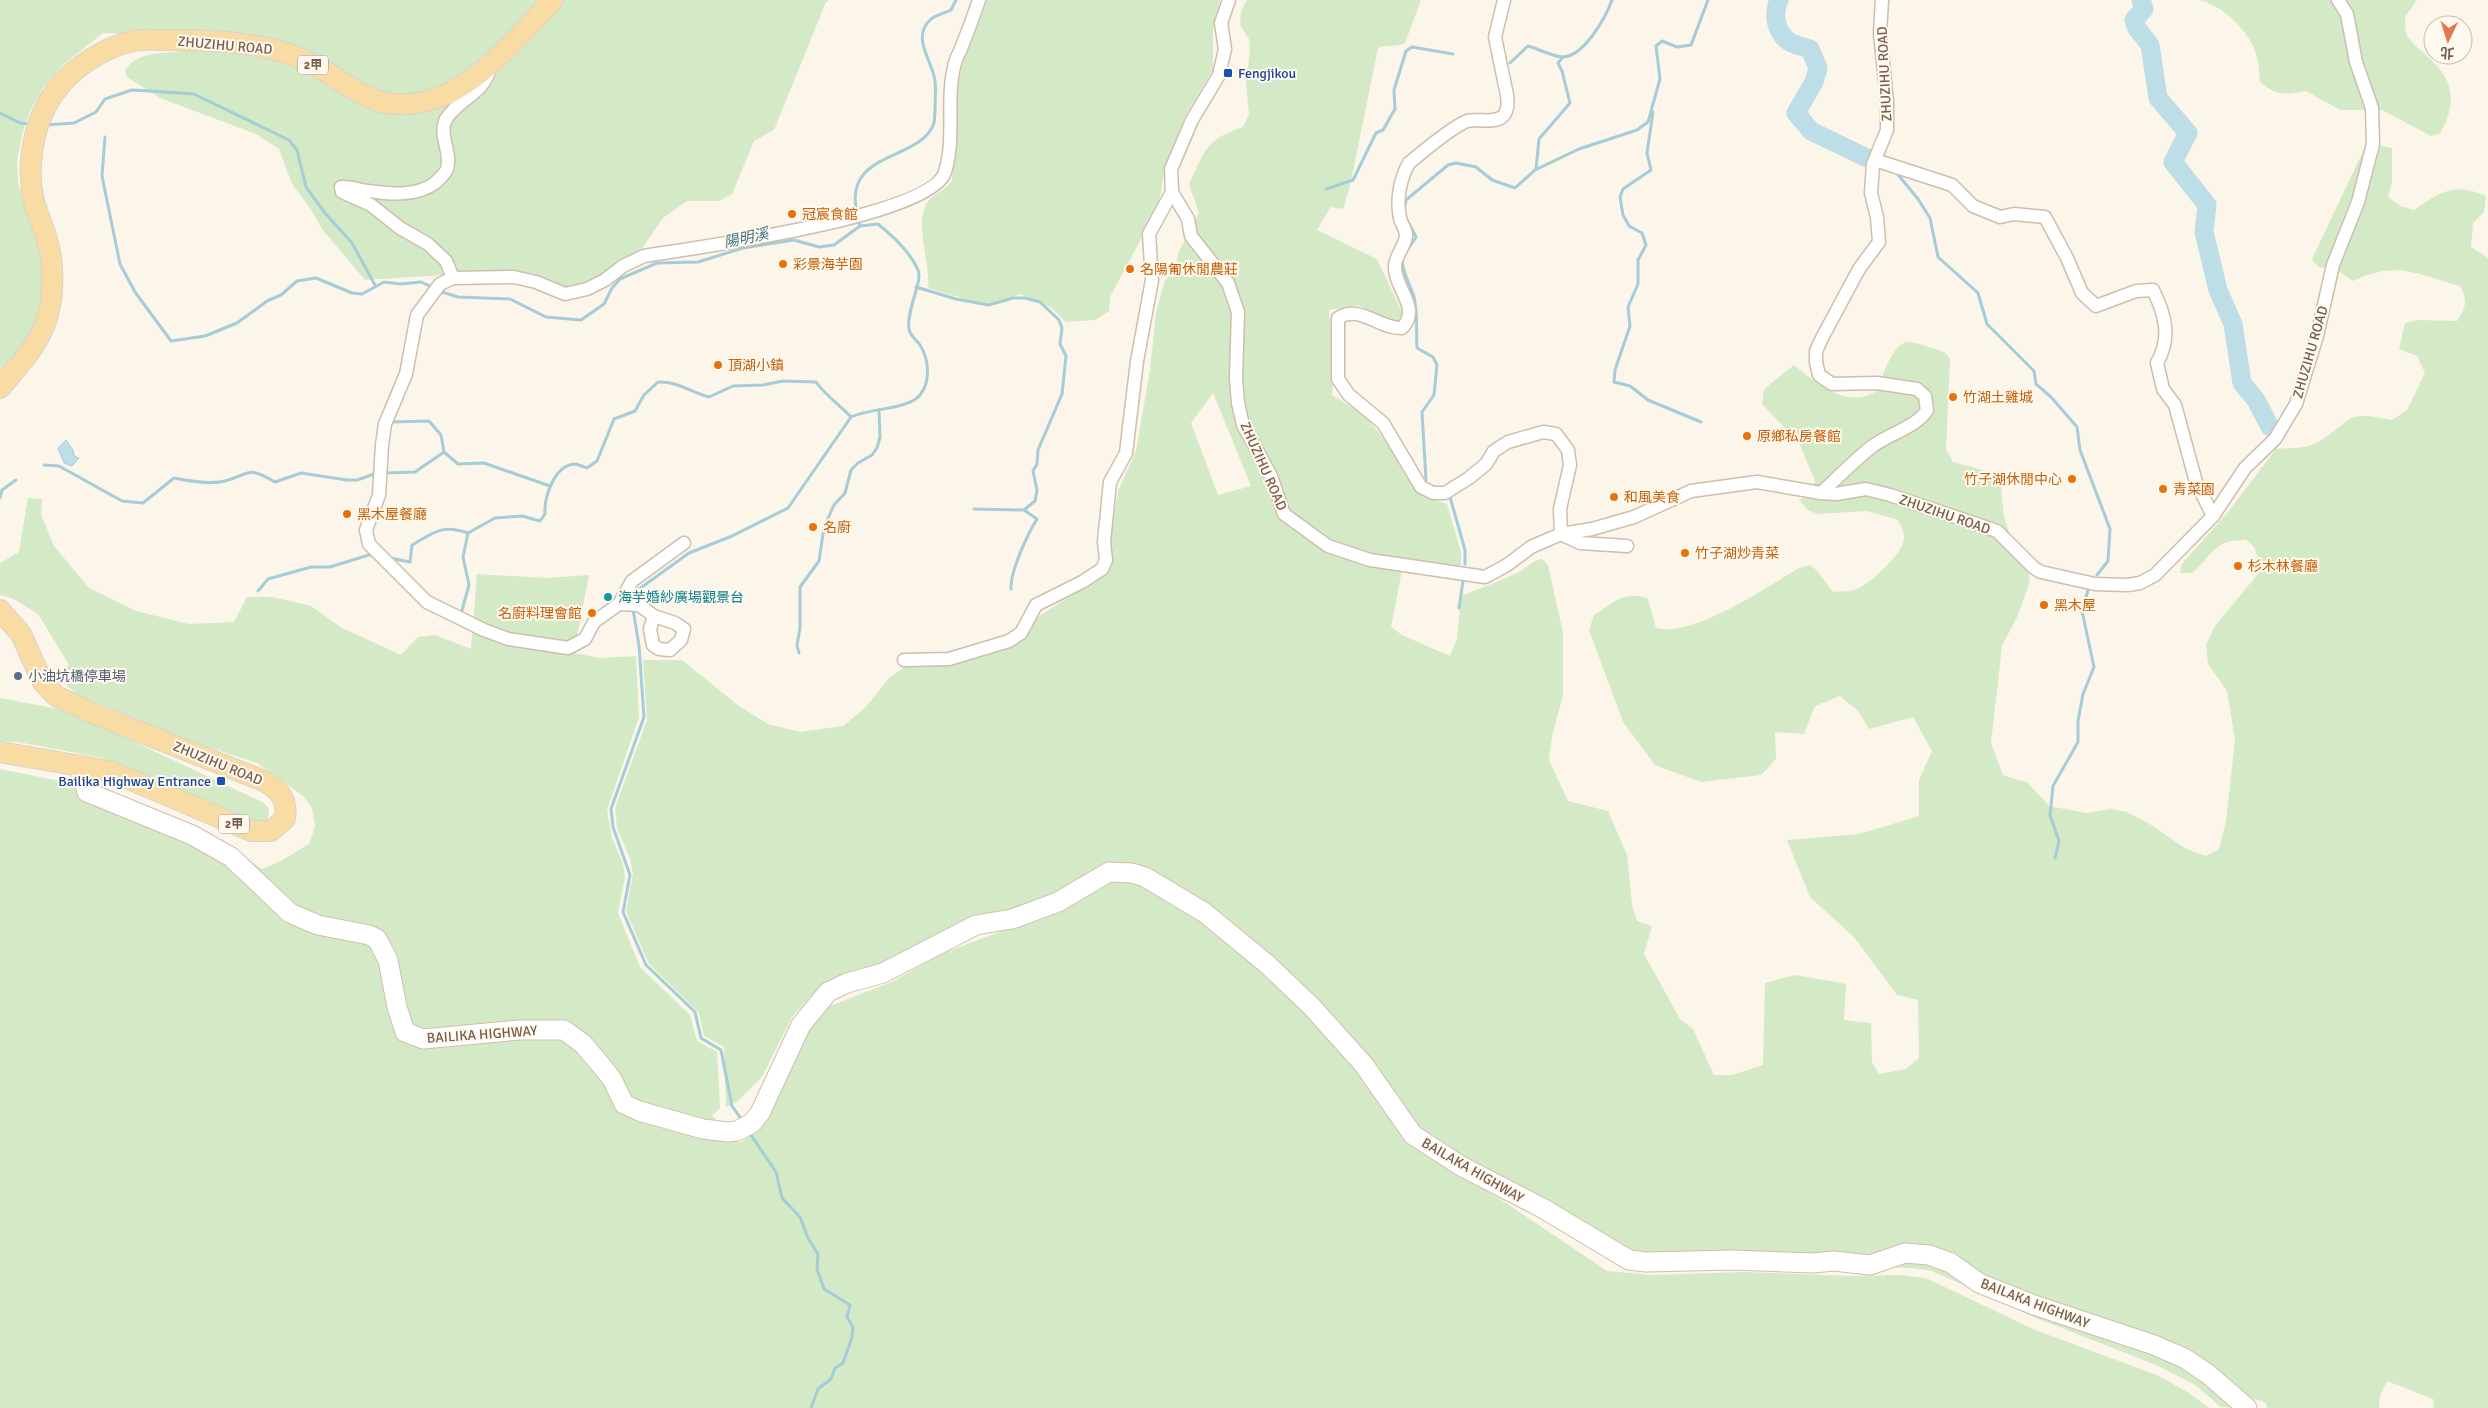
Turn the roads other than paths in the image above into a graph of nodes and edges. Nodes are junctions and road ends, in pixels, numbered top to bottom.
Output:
1 (553, 0) edge
2 (979, 0) edge
3 (1229, 0) edge
4 (1504, 0) edge
5 (1882, 0) edge
6 (2338, 0) edge
7 (491, 62) junction
8 (1875, 160) junction
9 (1172, 192) junction
10 (453, 278) junction
11 (0, 388) edge
12 (1821, 493) junction
13 (2213, 516) junction
14 (1561, 534) junction
15 (684, 543) dead end
16 (1627, 546) dead end
17 (627, 604) junction
18 (0, 610) edge
19 (654, 616) dead end
20 (904, 660) dead end
21 (0, 752) edge
22 (79, 765) junction
23 (760, 1113) joint
24 (2247, 1408) edge

1 - 7 main road, ZHUZIHU ROAD / 2甲
2 - 10 street
3 - 9 street
4 - 14 street
5 - 8 street, ZHUZIHU ROAD
6 - 13 street, ZHUZIHU ROAD
7 - 10 street
7 - 11 main road, ZHUZIHU ROAD / 2甲
8 - 12 street, ZHUZIHU ROAD
8 - 13 street
9 - 14 street, ZHUZIHU ROAD
9 - 20 street
10 - 17 street
12 - 13 street, ZHUZIHU ROAD
12 - 14 street, ZHUZIHU ROAD
14 - 16 street
15 - 17 street
17 - 19 street
18 - 22 main road, ZHUZIHU ROAD / 2甲
21 - 22 main road, ZHUZIHU ROAD / 2甲
22 - 23 main road, BAILIKA HIGHWAY
23 - 24 main road, BAILAKA HIGHWAY

